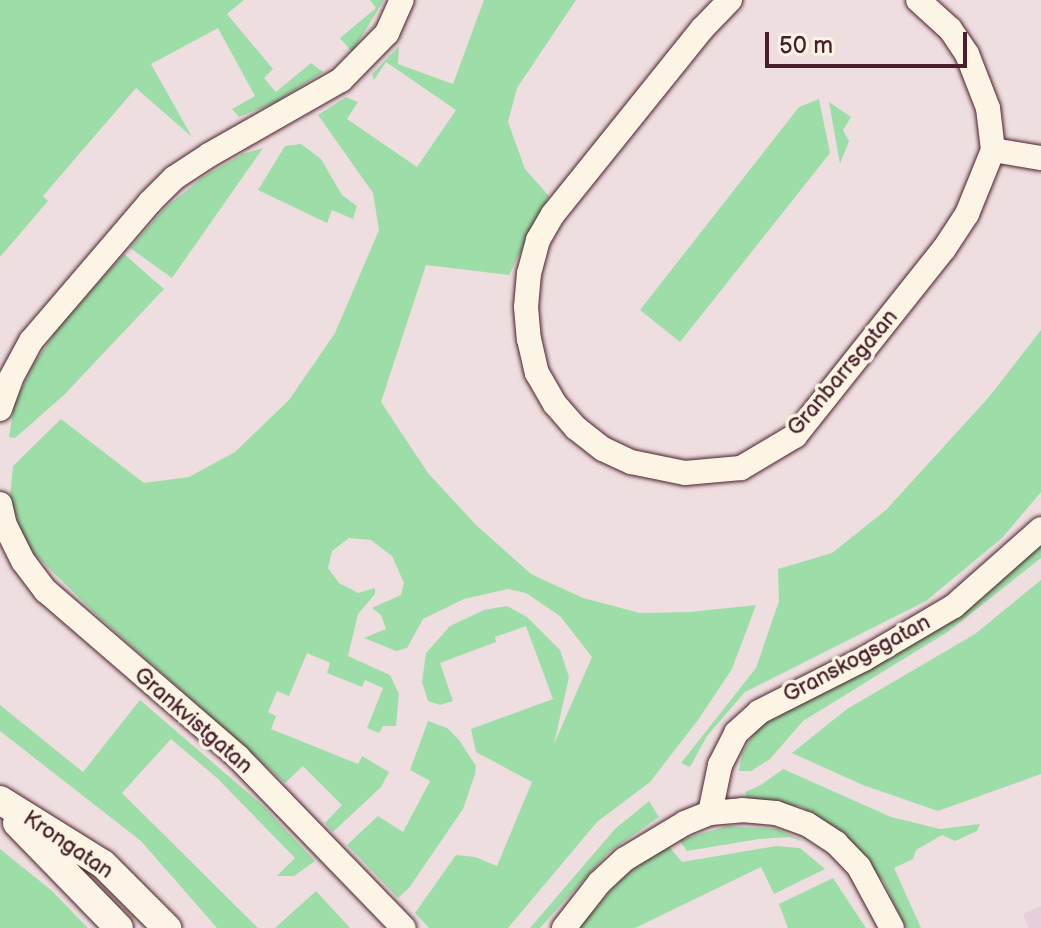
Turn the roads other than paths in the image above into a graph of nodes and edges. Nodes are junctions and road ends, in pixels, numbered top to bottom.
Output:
1 (402, 0) edge
2 (730, 0) edge
3 (918, 0) edge
4 (993, 150) junction
5 (1041, 158) edge
6 (0, 409) edge
7 (0, 504) edge
8 (1041, 529) edge
9 (0, 803) edge
10 (710, 813) junction
11 (119, 928) edge
12 (167, 928) edge
13 (404, 928) edge
14 (564, 928) edge
15 (892, 928) edge

1 - 6 street
2 - 4 street, Granbarrsgatan
3 - 4 street, Granbarrsgatan
4 - 5 street
7 - 13 street, Grankvistgatan
8 - 10 street, Granskogsgatan
9 - 11 street, Krongatan
9 - 12 street, Krongatan
10 - 14 street
10 - 15 street

